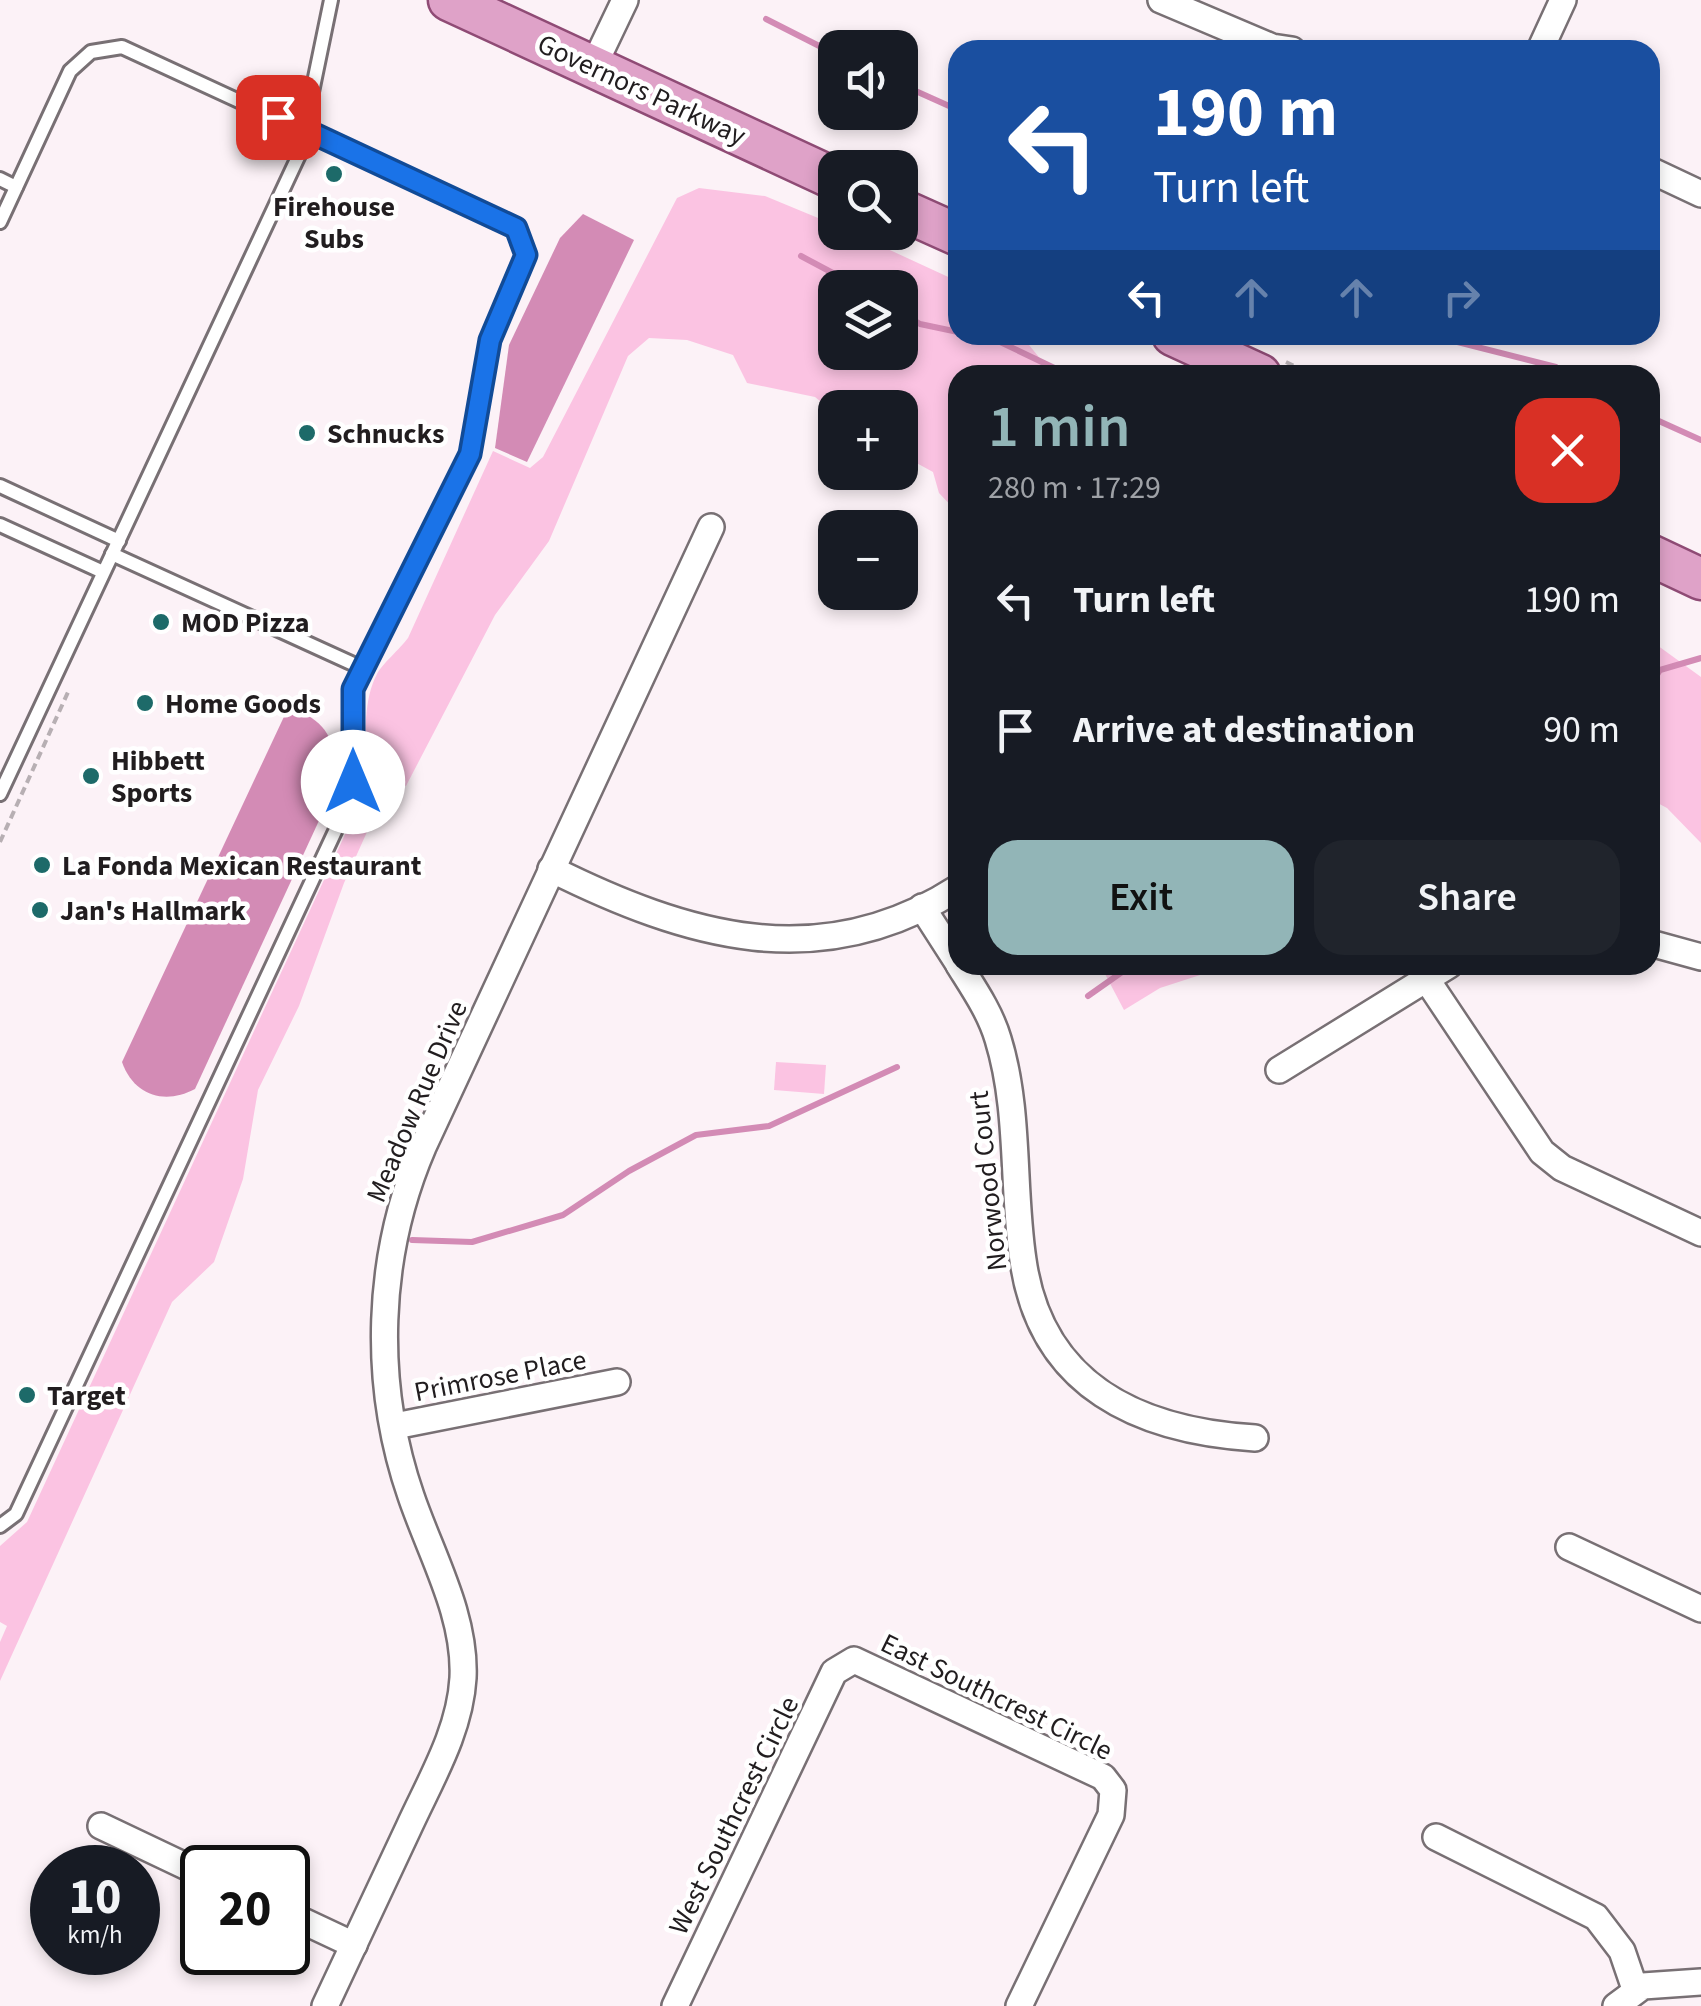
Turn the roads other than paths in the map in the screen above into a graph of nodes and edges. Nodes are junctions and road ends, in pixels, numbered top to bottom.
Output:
1 (332, 0) edge
2 (448, 0) edge
3 (625, 0) edge
4 (1161, 0) edge
5 (1563, 0) edge
6 (1255, 40) edge
7 (1545, 40) edge
8 (594, 67) junction
9 (306, 130) junction
10 (818, 170) edge
11 (1660, 175) edge
12 (0, 179) edge
13 (16, 187) junction
14 (1701, 194) edge
15 (918, 217) edge
16 (0, 222) edge
17 (948, 231) edge
18 (1195, 345) edge
19 (1238, 365) edge
20 (0, 486) edge
21 (0, 526) edge
22 (711, 526) dead end
23 (115, 548) junction
24 (1660, 561) edge
25 (102, 572) junction
26 (1701, 579) edge
27 (362, 668) junction
28 (0, 794) edge
29 (552, 869) junction
30 (948, 893) edge
31 (922, 907) junction
32 (1660, 946) edge
33 (948, 948) edge
34 (1701, 956) edge
35 (965, 975) edge
36 (1434, 975) edge
37 (1427, 980) junction
38 (1278, 1070) dead end
39 (1701, 1233) edge
40 (617, 1382) dead end
41 (395, 1426) junction
42 (1256, 1438) dead end
43 (0, 1526) edge
44 (1569, 1546) dead end
45 (1701, 1609) edge
46 (854, 1660) joint
47 (101, 1826) dead end
48 (1436, 1837) dead end
49 (180, 1864) edge
50 (310, 1924) edge
51 (354, 1945) junction
52 (1701, 1982) edge
53 (1625, 1998) edge
54 (325, 2006) edge
55 (675, 2006) edge
56 (1019, 2006) edge

1 - 9 lane
2 - 8 main road, Governors Parkway
3 - 8 street
4 - 6 street
5 - 7 street
8 - 10 main road, Governors Parkway
9 - 13 lane
9 - 23 lane
9 - 27 lane
11 - 14 street
12 - 13 lane
13 - 16 lane
15 - 17 main road
18 - 19 main road
20 - 23 lane
21 - 25 lane
22 - 29 street, Meadow Rue Drive
23 - 25 lane
23 - 27 lane
24 - 26 main road
25 - 28 lane
27 - 43 lane
29 - 31 street
29 - 41 street, Meadow Rue Drive
30 - 31 street
31 - 33 street, Norwood Court
32 - 34 street
35 - 42 street, Norwood Court
36 - 37 street
37 - 38 street
37 - 39 street
40 - 41 street, Primrose Place
41 - 51 street, Meadow Rue Drive
44 - 45 street
46 - 55 street, West Southcrest Circle
46 - 56 street, East Southcrest Circle
47 - 49 street
48 - 53 street
50 - 51 street
51 - 54 street, Meadow Rue Drive
52 - 53 street

